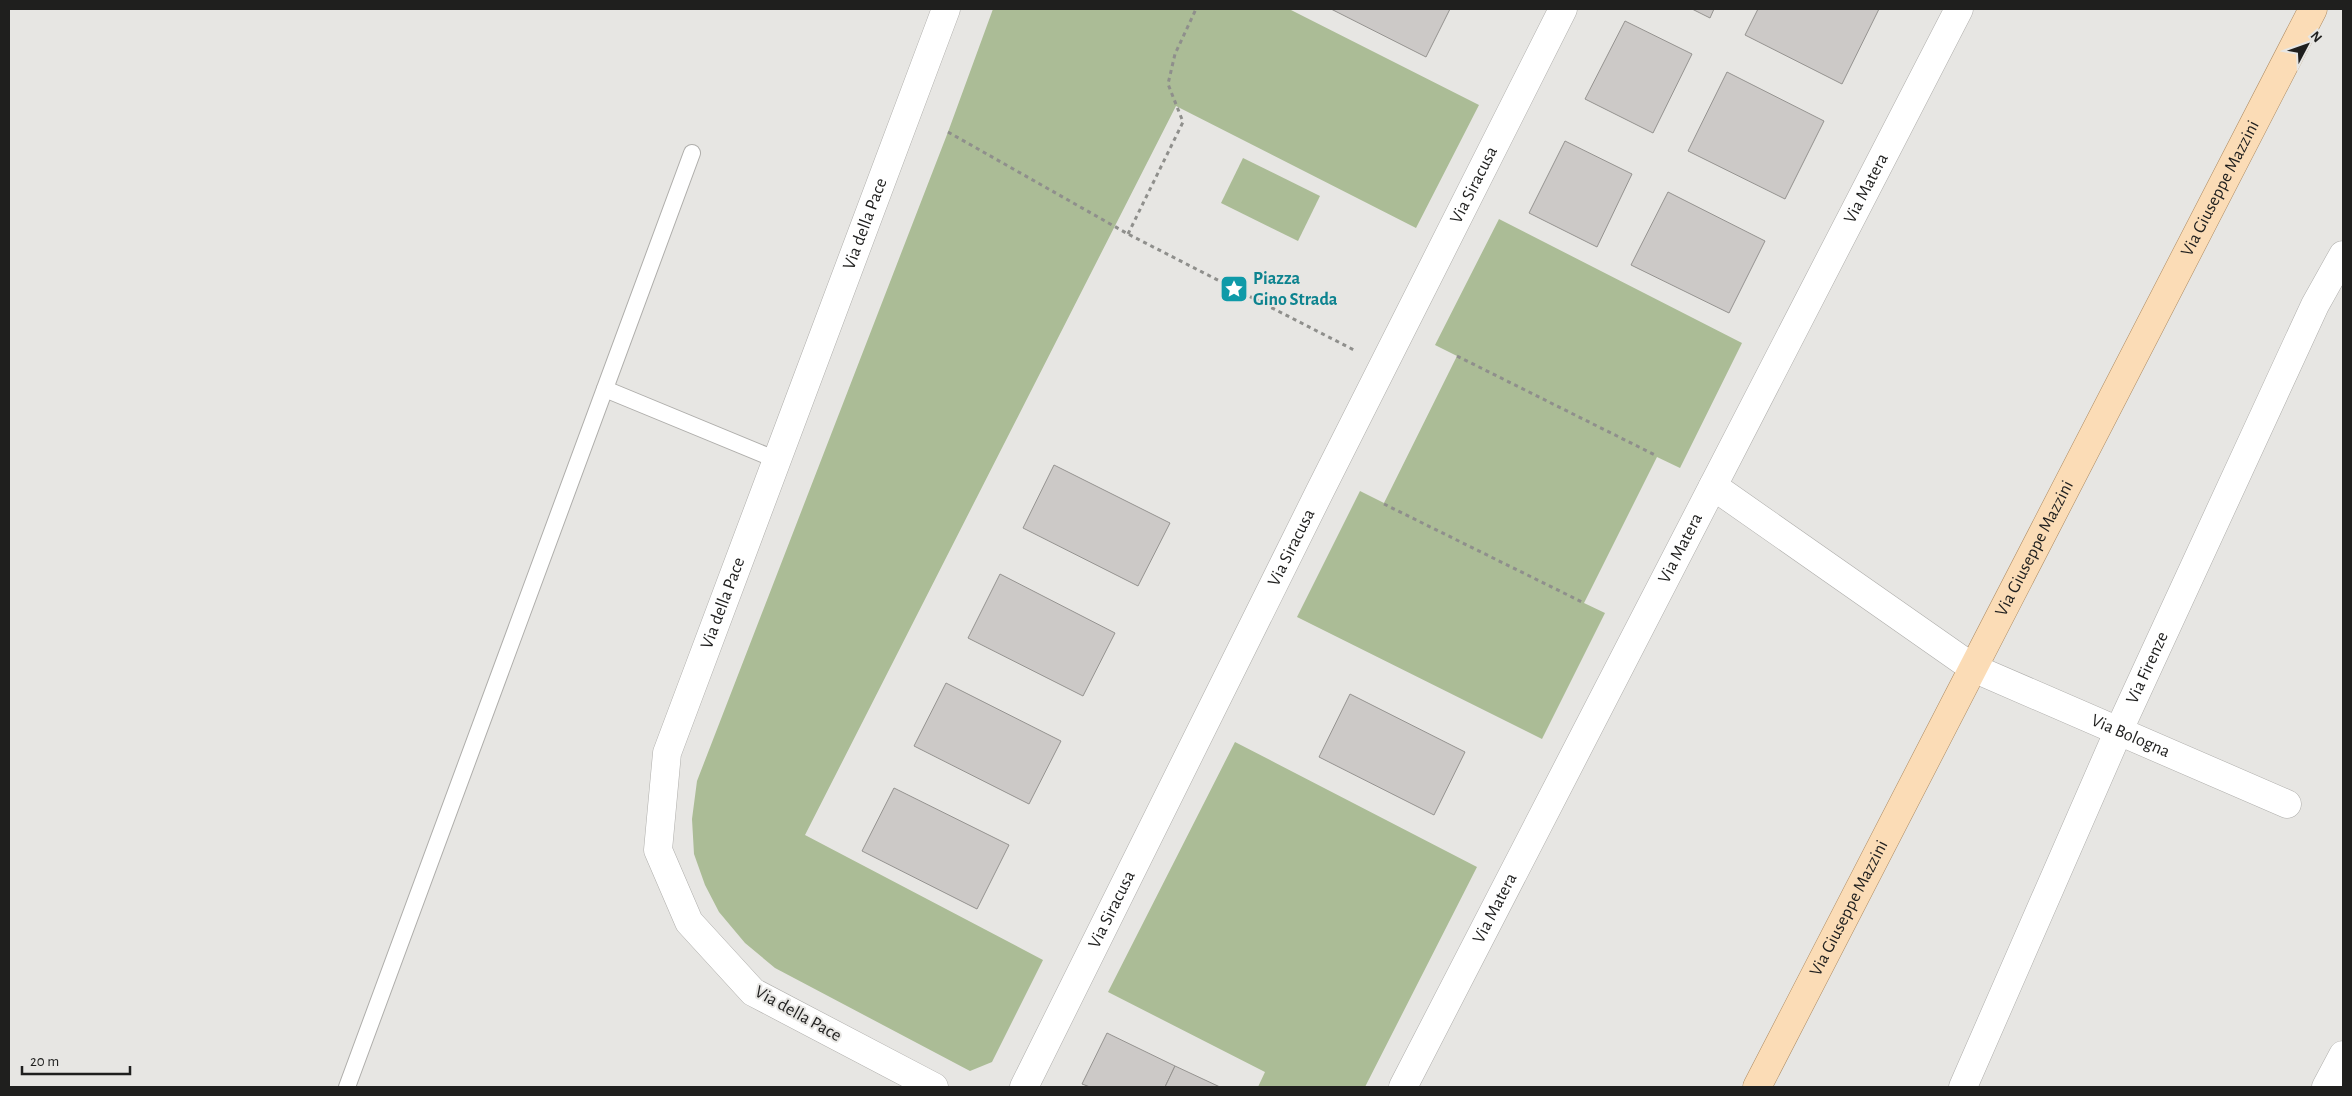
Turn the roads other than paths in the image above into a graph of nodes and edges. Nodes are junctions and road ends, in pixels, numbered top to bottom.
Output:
1 (946, 9) edge
2 (1563, 9) edge
3 (1959, 9) edge
4 (2313, 9) edge
5 (692, 153) dead end
6 (2343, 254) edge
7 (605, 389) junction
8 (777, 460) junction
9 (1713, 486) junction
10 (1973, 668) junction
11 (2119, 730) junction
12 (2287, 804) dead end
13 (2343, 1055) edge
14 (347, 1087) edge
15 (934, 1087) edge
16 (1024, 1087) edge
17 (1403, 1087) edge
18 (1757, 1087) edge
19 (1963, 1087) edge
20 (2326, 1087) edge

1 - 8 street, Via della Pace
2 - 16 street, Via Siracusa
3 - 9 street, Via Matera
4 - 10 main road, Via Giuseppe Mazzini
5 - 7 lane
6 - 11 street, Via Firenze
7 - 8 lane
7 - 14 lane
8 - 15 street, Via della Pace
9 - 10 street, Via Bologna
9 - 17 street, Via Matera
10 - 11 street, Via Bologna
10 - 18 main road, Via Giuseppe Mazzini
11 - 12 street, Via Bologna
11 - 19 street, Via Firenze
13 - 20 street

